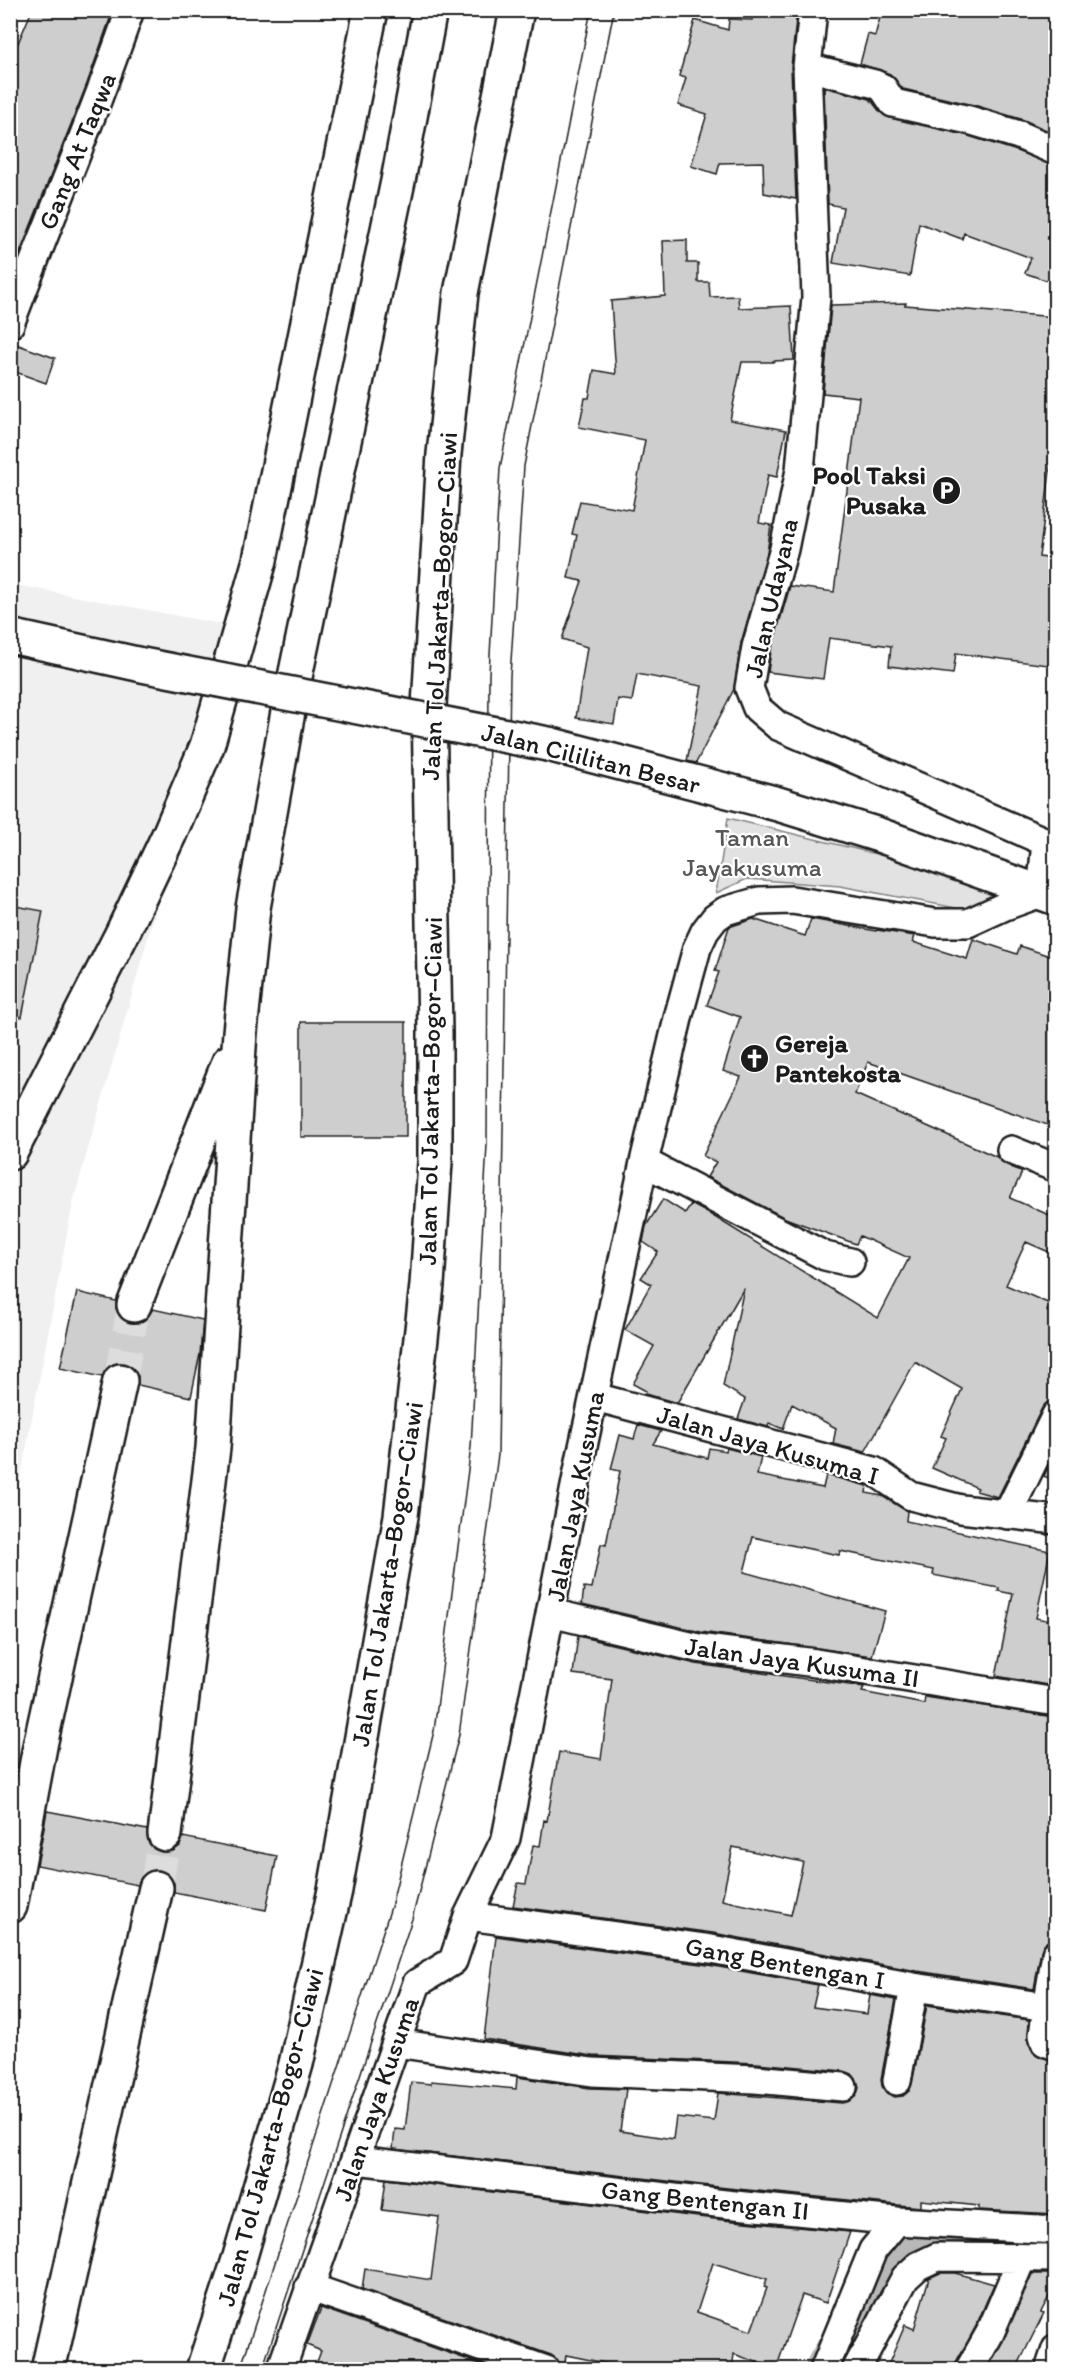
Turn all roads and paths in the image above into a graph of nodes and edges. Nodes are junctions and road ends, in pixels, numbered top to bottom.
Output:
1 (130, 10) edge
2 (371, 10) edge
3 (430, 10) edge
4 (517, 10) edge
5 (813, 10) edge
6 (807, 67) junction
7 (1056, 151) edge
8 (10, 324) edge
9 (10, 636) edge
10 (1048, 896) edge
11 (240, 1032) junction
12 (1011, 1150) dead end
13 (10, 1153) edge
14 (644, 1162) junction
15 (1056, 1168) edge
16 (850, 1262) dead end
17 (134, 1305) tunnel mouth
18 (120, 1381) tunnel mouth
19 (595, 1397) junction
20 (1056, 1414) edge
21 (1007, 1515) junction
22 (1056, 1520) edge
23 (551, 1614) junction
24 (1056, 1702) edge
25 (165, 1833) tunnel mouth
26 (156, 1888) tunnel mouth
27 (10, 1906) edge
28 (468, 1916) junction
29 (1056, 1954) edge
30 (914, 1987) junction
31 (1047, 2007) junction
32 (396, 2043) junction
33 (1056, 2046) edge
34 (897, 2081) dead end
35 (843, 2087) dead end
36 (356, 2160) junction
37 (897, 2221) junction
38 (1056, 2230) edge
39 (1023, 2258) junction
40 (1056, 2258) edge
41 (309, 2288) junction
42 (1056, 2349) edge
43 (48, 2370) edge
44 (203, 2370) edge
45 (281, 2370) edge
46 (546, 2370) edge
47 (824, 2370) edge
48 (856, 2370) edge
49 (969, 2370) edge
50 (1049, 2370) edge

1 - 8 street, Gang At Taqwa
2 - 13 main road
3 - 11 main road
4 - 44 main road, Jalan Tol Jakarta–Bogor–Ciawi
5 - 6 street, Jalan Udayana
6 - 7 street
6 - 10 street, Jalan Udayana
9 - 10 main road, Jalan Cililitan Besar, bridge
10 - 14 street, Jalan Jaya Kusuma
11 - 17 main road
11 - 25 main road
12 - 15 street
14 - 16 street
14 - 19 street, Jalan Jaya Kusuma
18 - 27 main road
19 - 21 street, Jalan Jaya Kusuma I
19 - 23 street, Jalan Jaya Kusuma
20 - 21 street
21 - 22 street, Jalan Jaya Kusuma I
23 - 24 street, Jalan Jaya Kusuma II
23 - 28 street, Jalan Jaya Kusuma
26 - 43 main road
28 - 30 street, Gang Bentengan I
28 - 32 street, Jalan Jaya Kusuma
29 - 31 street
30 - 31 street, Gang Bentengan I
30 - 34 street
31 - 33 street
32 - 35 street
32 - 36 street, Jalan Jaya Kusuma
36 - 37 street, Gang Bentengan II
36 - 41 street, Jalan Jaya Kusuma
37 - 38 street, Gang Bentengan II
37 - 47 street
39 - 40 street
39 - 48 street
39 - 49 street
41 - 45 street, Jalan Jaya Kusuma
41 - 46 street
42 - 50 street

